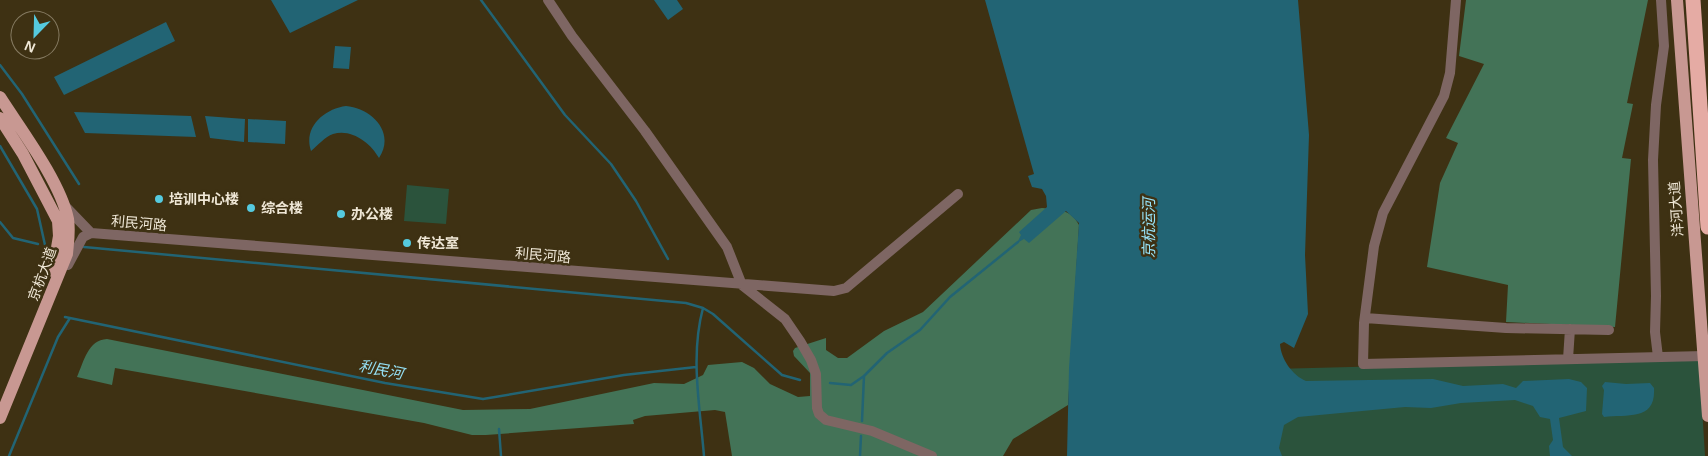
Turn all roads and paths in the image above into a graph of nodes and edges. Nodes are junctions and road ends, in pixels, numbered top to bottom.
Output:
1 (548, 0) edge
2 (1456, 0) edge
3 (1661, 0) edge
4 (1677, 0) edge
5 (1693, 0) edge
6 (0, 97) edge
7 (0, 118) edge
8 (958, 194) dead end
9 (61, 201) junction
10 (1708, 227) edge
11 (91, 233) junction
12 (742, 285) junction
13 (1365, 318) junction
14 (41, 320) junction
15 (1570, 329) junction
16 (1609, 330) dead end
17 (1704, 356) junction
18 (1658, 357) junction
19 (1568, 359) junction
20 (1708, 416) edge
21 (0, 418) edge
22 (932, 456) edge

1 - 12 street
2 - 13 street
3 - 18 street
4 - 17 main road, 洋河大道
5 - 10 highway
6 - 9 main road, 京杭大道
7 - 14 main road, 京杭大道
8 - 12 street, 利民河路
9 - 11 street, 利民河路
9 - 14 main road, 京杭大道
11 - 12 street, 利民河路
11 - 14 street, 利民河路
12 - 22 street
13 - 15 street
13 - 19 street
14 - 21 main road
15 - 16 street
15 - 19 street
17 - 18 street
17 - 20 main road, 洋河大道
18 - 19 street

